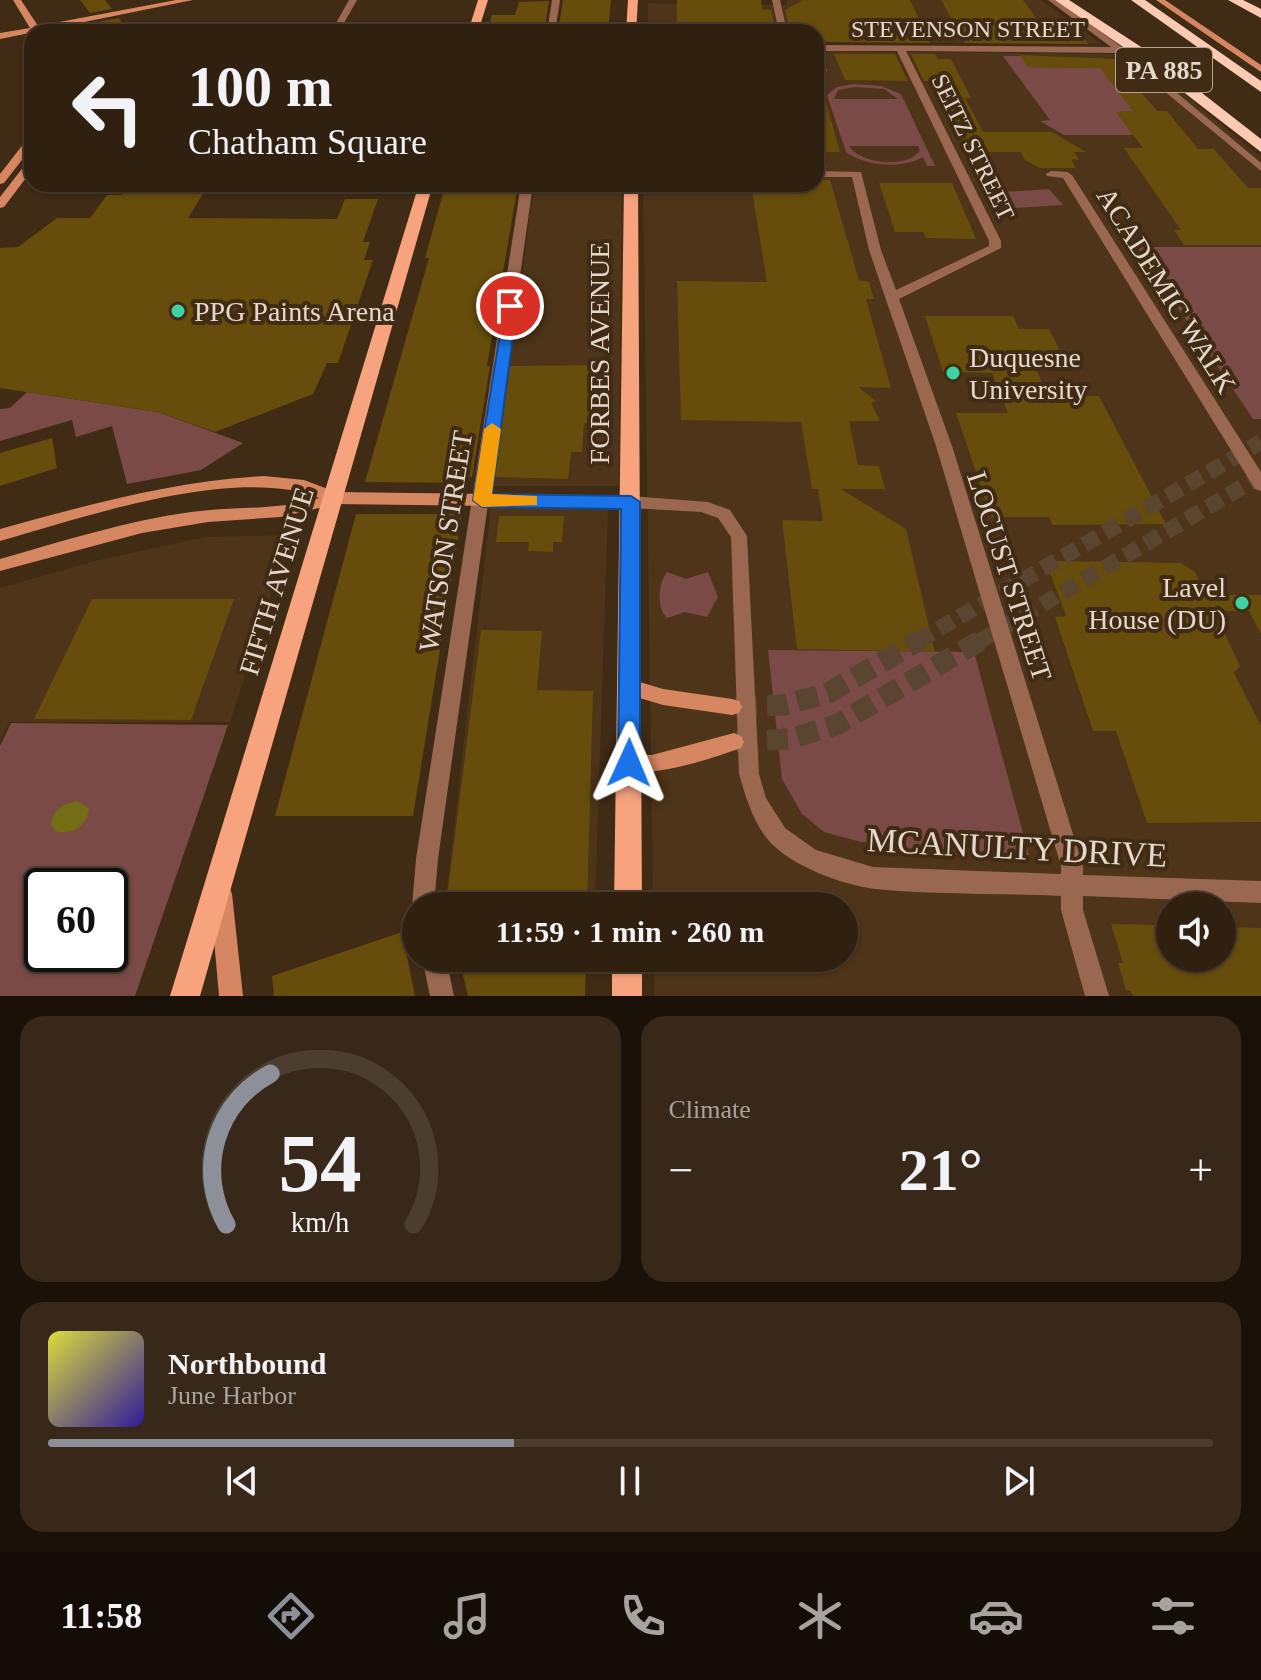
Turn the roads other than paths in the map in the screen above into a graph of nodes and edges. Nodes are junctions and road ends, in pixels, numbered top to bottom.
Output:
1 (17, 0) edge
2 (189, 0) edge
3 (353, 0) edge
4 (483, 0) edge
5 (556, 0) edge
6 (633, 0) edge
7 (776, 0) edge
8 (1052, 0) edge
9 (1061, 0) edge
10 (1076, 0) edge
11 (1137, 0) edge
12 (1160, 0) edge
13 (1234, 0) edge
14 (1261, 14) edge
15 (32, 24) edge
16 (67, 24) edge
17 (340, 24) edge
18 (476, 24) edge
19 (552, 24) edge
20 (632, 24) edge
21 (781, 24) edge
22 (24, 32) edge
23 (0, 36) edge
24 (900, 49) junction
25 (824, 50) edge
26 (1120, 50) junction
27 (1261, 69) edge
28 (1261, 88) edge
29 (1261, 134) edge
30 (1261, 147) edge
31 (24, 150) edge
32 (1261, 168) edge
33 (24, 171) edge
34 (824, 174) edge
35 (1051, 174) dead end
36 (0, 181) edge
37 (5, 191) edge
38 (424, 192) edge
39 (526, 192) edge
40 (631, 192) edge
41 (0, 205) edge
42 (890, 298) junction
43 (1261, 485) edge
44 (335, 498) junction
45 (482, 500) junction
46 (631, 502) junction
47 (0, 535) edge
48 (0, 565) edge
49 (630, 687) junction
50 (732, 707) tunnel mouth
51 (734, 742) tunnel mouth
52 (629, 763) junction
53 (219, 881) junction
54 (1072, 886) junction
55 (424, 892) edge
56 (628, 892) edge
57 (1261, 892) edge
58 (437, 972) edge
59 (627, 972) edge
60 (185, 996) edge
61 (231, 996) edge
62 (442, 996) edge
63 (627, 996) edge
64 (1097, 996) edge

1 - 15 main road
2 - 16 main road
3 - 17 street
4 - 18 main road
5 - 19 street
6 - 20 main road
7 - 21 street
8 - 26 street
9 - 30 highway, PA 885
10 - 29 highway, PA 885
11 - 28 highway
12 - 27 main road
13 - 14 highway
22 - 23 main road
24 - 25 street, STEVENSON STREET
24 - 26 street, STEVENSON STREET
24 - 42 street, SEITZ STREET
26 - 32 street
31 - 36 main road
33 - 37 main road
34 - 42 street, LOCUST STREET
35 - 43 street, ACADEMIC WALK
37 - 41 main road
38 - 44 main road, FIFTH AVENUE
39 - 45 street, WATSON STREET
40 - 46 main road, FORBES AVENUE
42 - 54 street, LOCUST STREET
44 - 45 main road
44 - 47 main road
44 - 48 main road
44 - 53 main road, FIFTH AVENUE
45 - 46 main road
45 - 55 street, WATSON STREET
46 - 49 main road, FORBES AVENUE
46 - 54 street, MCANULTY DRIVE
49 - 50 main road
49 - 52 main road, FORBES AVENUE
51 - 52 main road
52 - 56 main road, FORBES AVENUE
53 - 60 main road, FIFTH AVENUE
53 - 61 main road
54 - 57 street, MCANULTY DRIVE
54 - 64 street, LOCUST STREET
58 - 62 street
59 - 63 main road

